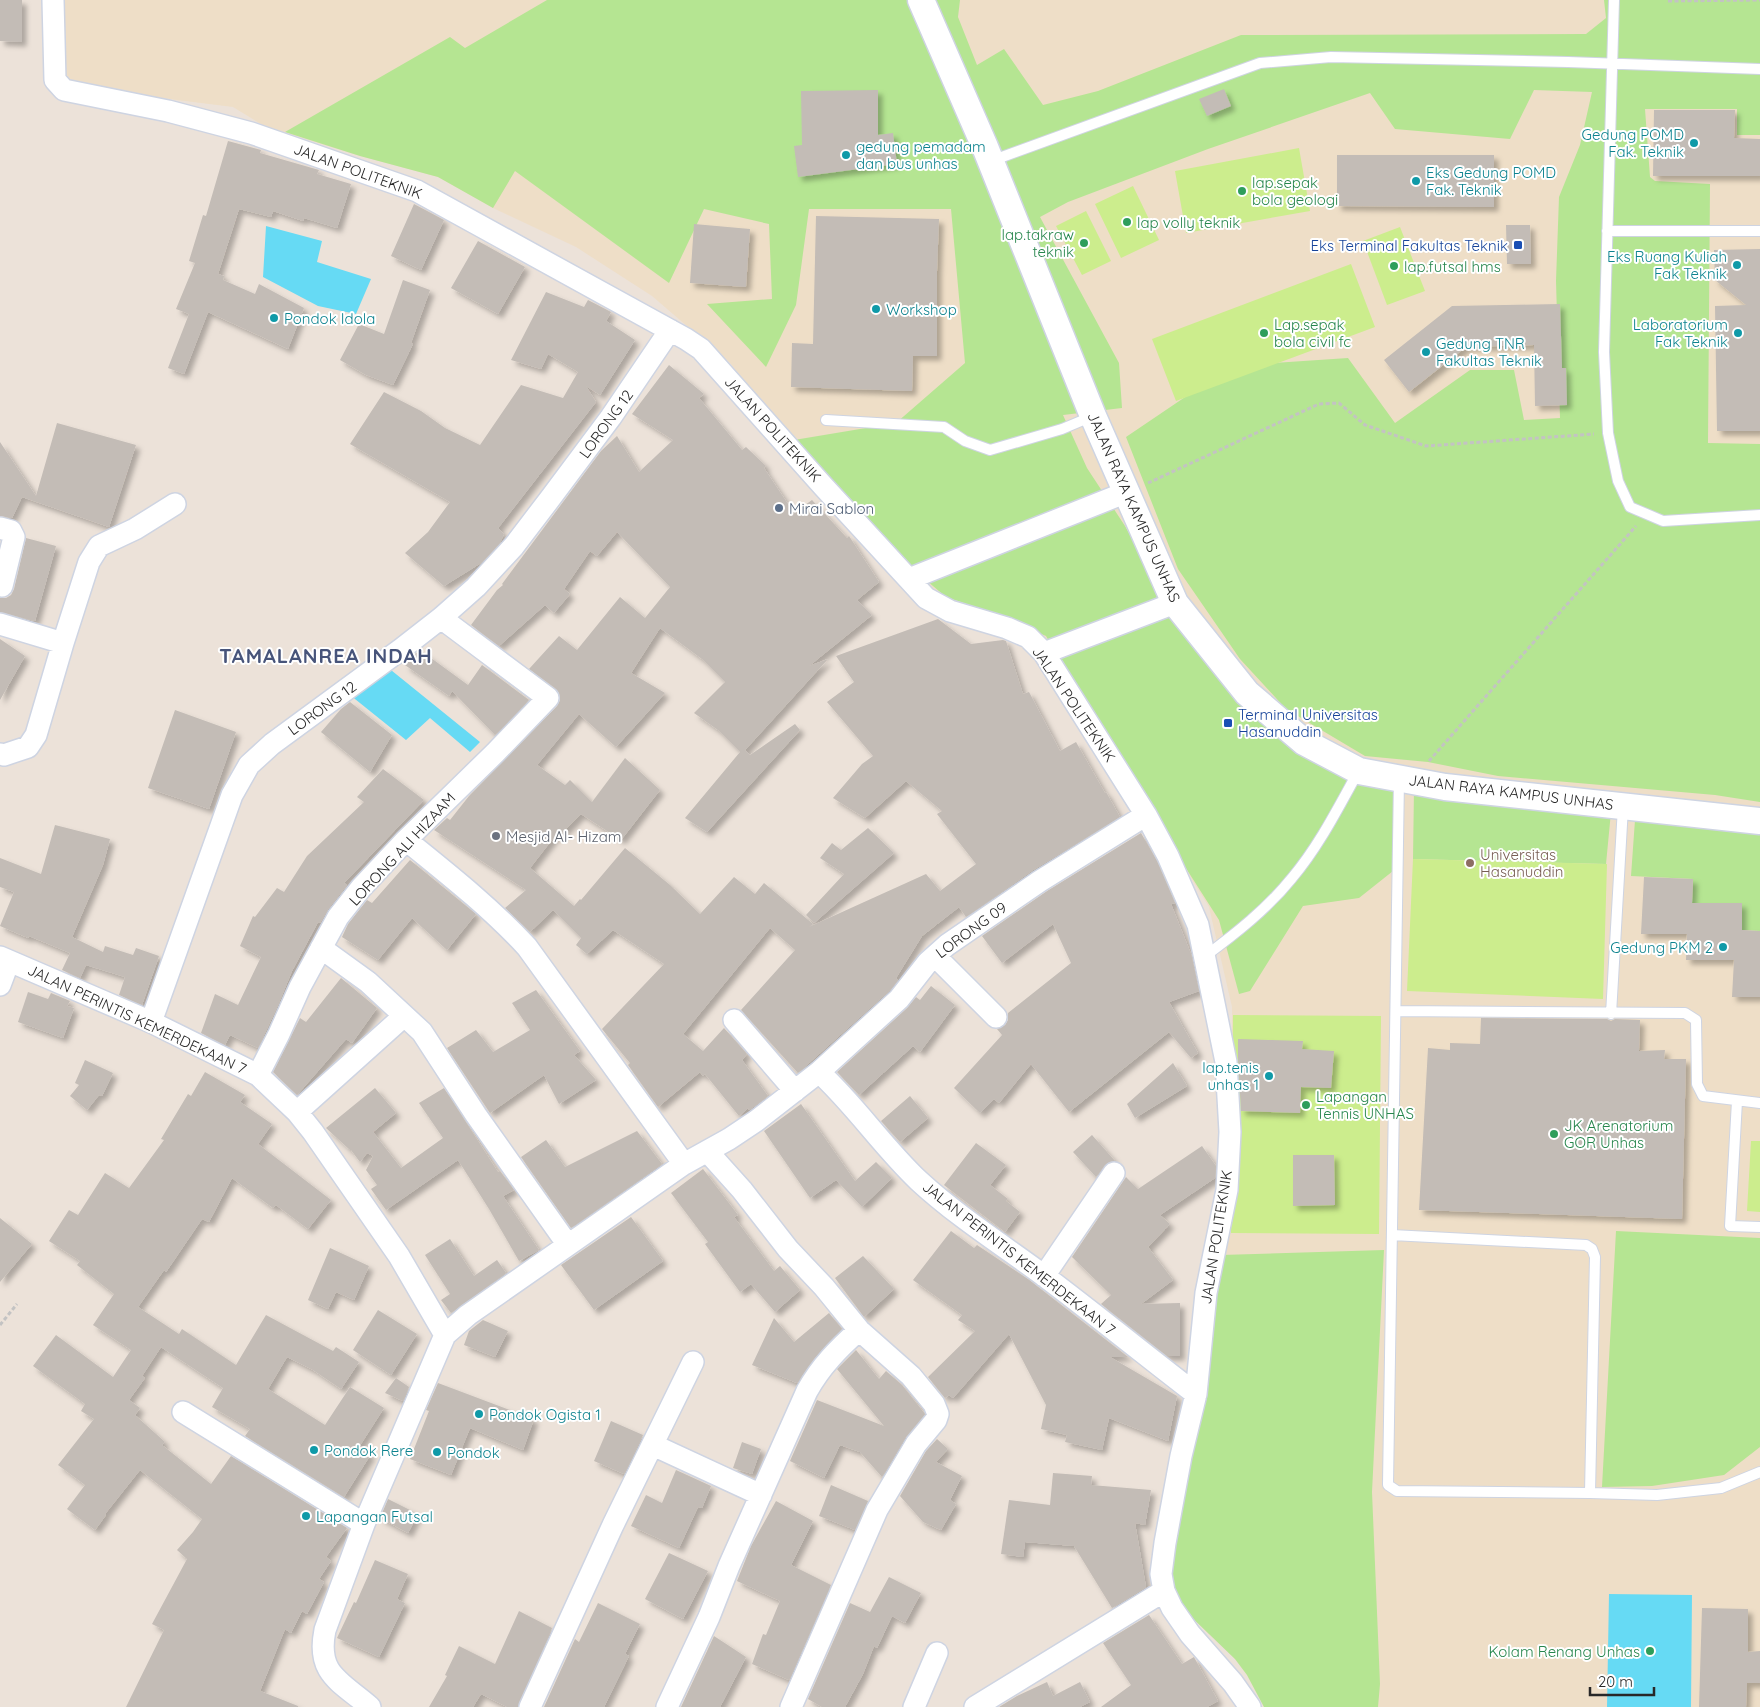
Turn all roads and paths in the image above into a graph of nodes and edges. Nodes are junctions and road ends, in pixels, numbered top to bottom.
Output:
1 (54, 0) edge
2 (921, 0) edge
3 (1614, 0) edge
4 (1760, 0) edge
5 (1668, 1) edge
6 (1612, 64) junction
7 (1760, 69) edge
8 (990, 161) junction
9 (1607, 231) junction
10 (1760, 231) edge
11 (670, 330) junction
12 (1094, 416) junction
13 (826, 420) dead end
14 (1608, 434) junction
15 (1127, 492) junction
16 (175, 504) dead end
17 (1647, 514) junction
18 (1760, 515) edge
19 (0, 528) edge
20 (909, 579) junction
21 (2, 586) dead end
22 (1175, 603) junction
23 (441, 618) junction
24 (0, 624) edge
25 (63, 642) junction
26 (1044, 653) junction
27 (0, 754) edge
28 (1359, 771) junction
29 (1405, 779) junction
30 (1623, 806) junction
31 (1146, 815) junction
32 (1760, 820) edge
33 (406, 840) junction
34 (321, 948) junction
35 (934, 956) junction
36 (1204, 957) junction
37 (5, 959) edge
38 (0, 984) edge
39 (1396, 1011) junction
40 (1611, 1014) junction
41 (404, 1016) junction
42 (996, 1017) dead end
43 (734, 1020) dead end
44 (150, 1022) junction
45 (819, 1072) junction
46 (258, 1075) junction
47 (794, 1091) junction
48 (1737, 1101) junction
49 (1760, 1103) edge
50 (297, 1112) junction
51 (707, 1151) junction
52 (684, 1164) junction
53 (1114, 1174) dead end
54 (1760, 1227) edge
55 (1392, 1235) junction
56 (568, 1245) junction
57 (1044, 1276) junction
58 (17, 1304) dead end
59 (0, 1325) edge
60 (859, 1330) junction
61 (445, 1336) junction
62 (693, 1362) dead end
63 (1196, 1394) junction
64 (183, 1412) dead end
65 (653, 1445) junction
66 (1760, 1472) edge
67 (1590, 1493) junction
68 (761, 1495) junction
69 (364, 1524) junction
70 (1164, 1591) junction
71 (937, 1653) dead end
72 (1242, 1704) edge
73 (370, 1707) edge
74 (530, 1707) edge
75 (666, 1707) edge
76 (791, 1707) edge
77 (914, 1707) edge
78 (975, 1707) edge

1 - 11 street, JALAN POLITEKNIK
2 - 8 street, JALAN RAYA KAMPUS UNHAS
3 - 6 lane
4 - 5 path
6 - 7 lane
6 - 8 lane
6 - 9 lane
8 - 12 street, JALAN RAYA KAMPUS UNHAS
9 - 10 lane
9 - 14 lane
11 - 20 street, JALAN POLITEKNIK
11 - 23 street, LORONG 12
12 - 13 lane
12 - 15 street, JALAN RAYA KAMPUS UNHAS
14 - 15 path
14 - 17 lane
15 - 20 street
15 - 22 street, JALAN RAYA KAMPUS UNHAS
16 - 25 street
17 - 18 lane
17 - 29 path
19 - 21 street
20 - 26 street, JALAN POLITEKNIK
22 - 26 street
22 - 28 street, JALAN RAYA KAMPUS UNHAS
23 - 33 street, LORONG ALI HIZAAM
23 - 44 street, LORONG 12
24 - 25 street
25 - 27 street
26 - 31 street, JALAN POLITEKNIK
28 - 29 street, JALAN RAYA KAMPUS UNHAS
28 - 36 lane
29 - 30 street, JALAN RAYA KAMPUS UNHAS
29 - 39 lane
30 - 32 street, JALAN RAYA KAMPUS UNHAS
30 - 40 lane
31 - 35 street, LORONG 09
31 - 36 street, JALAN POLITEKNIK
33 - 34 street, LORONG ALI HIZAAM
33 - 52 street
34 - 41 street
34 - 46 street, LORONG ALI HIZAAM
35 - 42 street
35 - 45 street, LORONG 09
36 - 63 street, JALAN POLITEKNIK
37 - 38 street
37 - 44 street, JALAN PERINTIS KEMERDEKAAN 7
39 - 40 lane
39 - 55 lane
40 - 48 lane
41 - 50 street
41 - 56 street
43 - 47 street
44 - 46 street, JALAN PERINTIS KEMERDEKAAN 7
45 - 47 street
45 - 57 street, JALAN PERINTIS KEMERDEKAAN 7
46 - 50 street, JALAN PERINTIS KEMERDEKAAN 7
47 - 51 street
48 - 49 lane
48 - 54 lane
50 - 61 street, JALAN PERINTIS KEMERDEKAAN 7
51 - 52 street
51 - 60 street
52 - 56 street
53 - 57 street
55 - 67 lane
55 - 67 lane
56 - 61 street
57 - 63 street, JALAN PERINTIS KEMERDEKAAN 7
58 - 59 path
60 - 68 street
60 - 76 street
61 - 69 street
62 - 65 street
63 - 70 street, JALAN POLITEKNIK
64 - 69 street
65 - 68 street
65 - 74 street
66 - 67 lane
68 - 75 street
69 - 73 street
70 - 72 street, JALAN POLITEKNIK
70 - 78 street
71 - 77 street

